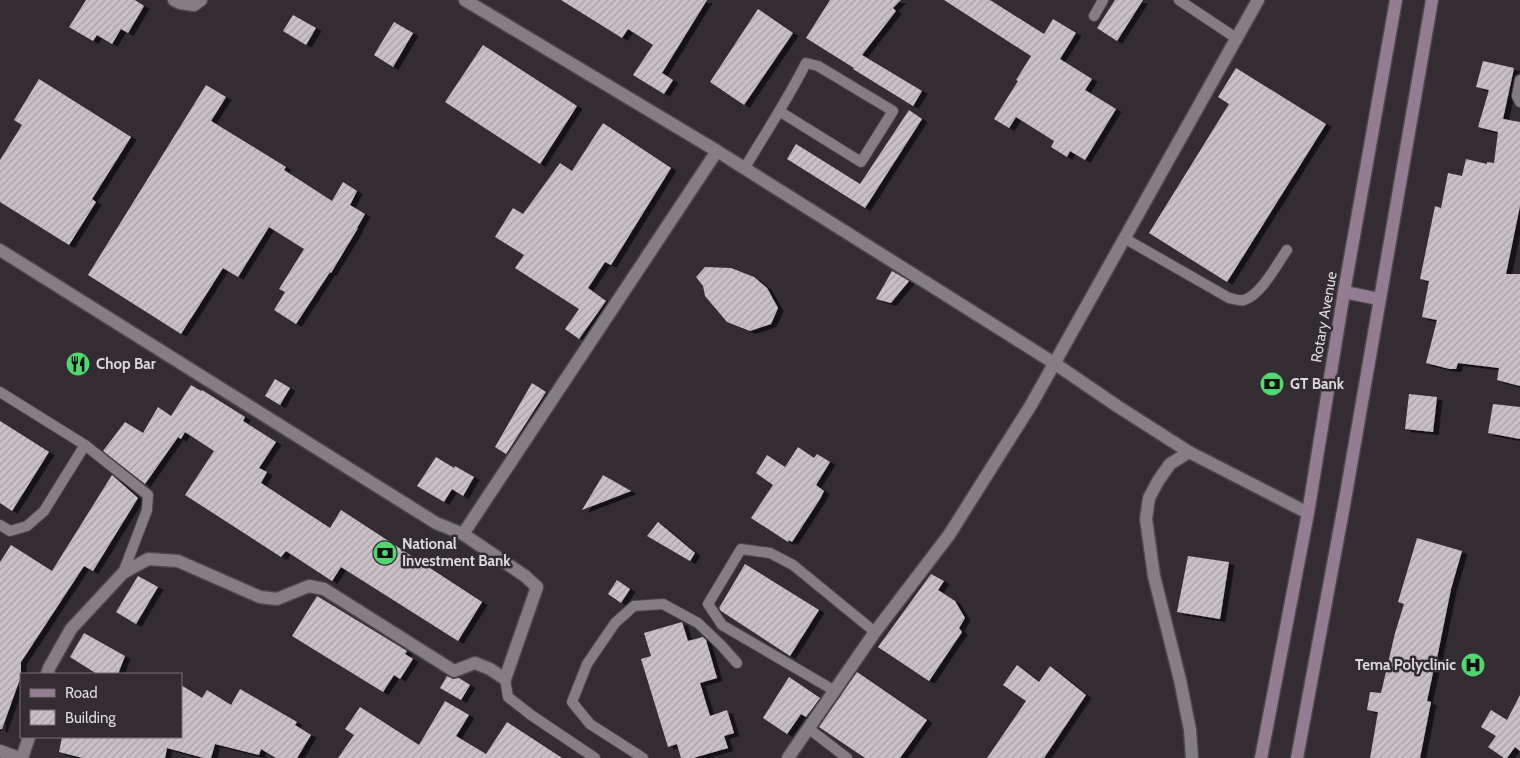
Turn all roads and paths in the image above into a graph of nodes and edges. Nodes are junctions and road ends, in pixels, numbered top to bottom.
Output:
1 (174, 0) edge
2 (201, 0) edge
3 (465, 0) edge
4 (1103, 0) edge
5 (1179, 0) edge
6 (1258, 0) edge
7 (1396, 0) edge
8 (1432, 0) edge
9 (1094, 16) dead end
10 (1236, 38) junction
11 (1520, 80) edge
12 (1520, 102) edge
13 (779, 111) junction
14 (717, 151) junction
15 (744, 168) junction
16 (1124, 238) junction
17 (0, 250) edge
18 (1287, 250) dead end
19 (1344, 292) junction
20 (1379, 299) junction
21 (1054, 363) junction
22 (0, 392) edge
23 (85, 444) junction
24 (1189, 452) junction
25 (1308, 513) junction
26 (0, 525) edge
27 (463, 534) junction
28 (123, 573) junction
29 (875, 632) junction
30 (737, 663) dead end
31 (47, 673) edge
32 (505, 678) junction
33 (836, 691) junction
34 (808, 728) junction
35 (28, 738) edge
36 (0, 752) edge
37 (21, 758) edge
38 (595, 758) edge
39 (643, 758) edge
40 (788, 758) edge
41 (847, 758) edge
42 (1192, 758) edge
43 (1261, 758) edge
44 (1297, 758) edge

1 - 2 street
3 - 14 street
4 - 9 lane
5 - 10 lane
6 - 10 street
7 - 19 main road, Rotary Avenue
8 - 20 main road
10 - 16 street
11 - 12 lane
13 - 13 lane
13 - 15 lane
14 - 15 street
14 - 27 street
15 - 21 street
16 - 18 lane
16 - 21 street
17 - 27 street
19 - 20 main road
19 - 25 main road, Rotary Avenue
20 - 44 main road
21 - 24 street
21 - 29 street
22 - 23 lane
23 - 26 lane
23 - 28 lane
24 - 25 street
24 - 42 street
25 - 43 main road, Rotary Avenue
27 - 32 street
28 - 31 street
28 - 32 street
29 - 33 street
29 - 33 lane
30 - 39 lane
32 - 38 lane
33 - 34 street
34 - 40 street
34 - 41 lane
35 - 37 street
36 - 37 street

